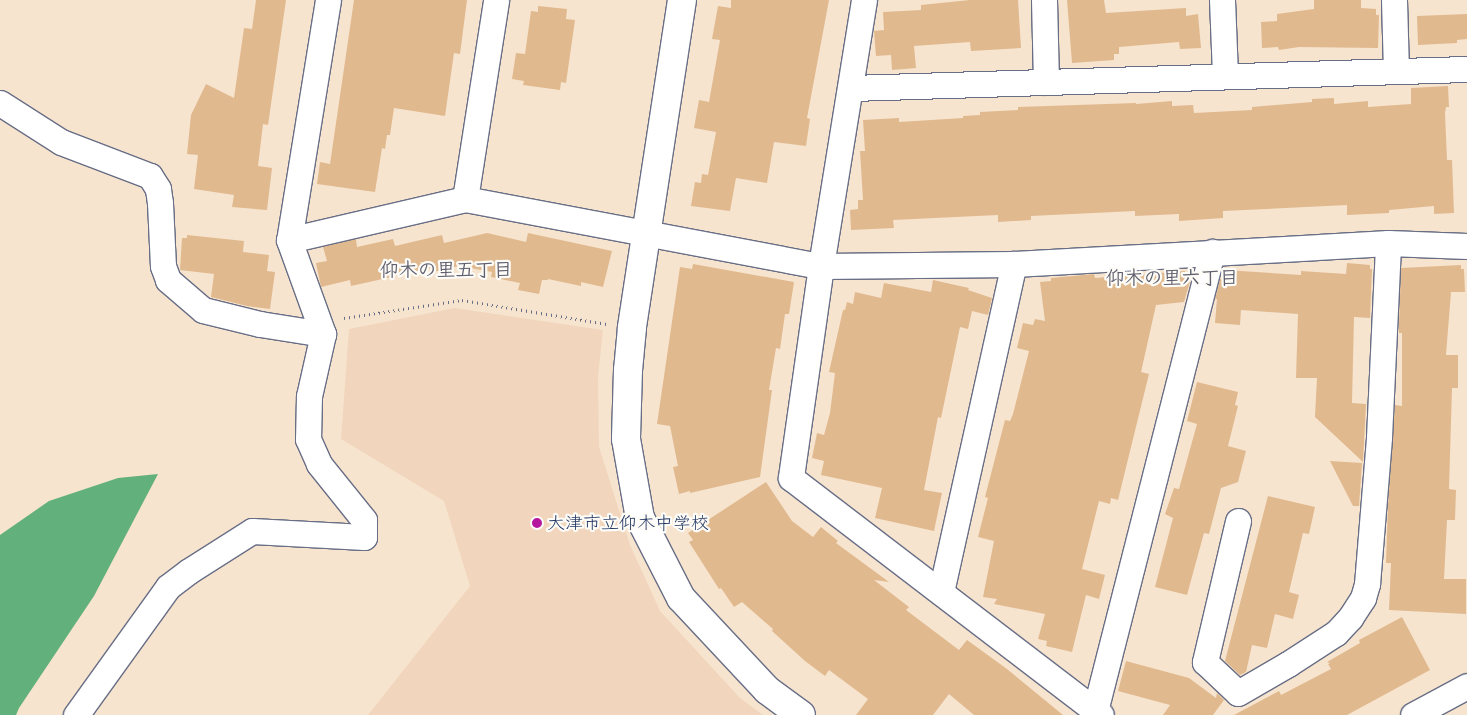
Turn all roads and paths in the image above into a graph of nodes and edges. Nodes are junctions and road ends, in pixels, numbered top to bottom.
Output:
1 (328, 0) edge
2 (496, 0) edge
3 (682, 0) edge
4 (864, 0) edge
5 (1044, 0) edge
6 (1222, 0) edge
7 (1394, 0) edge
8 (1467, 69) edge
9 (1396, 70) junction
10 (1225, 76) junction
11 (1046, 82) junction
12 (851, 88) junction
13 (0, 102) edge
14 (464, 199) junction
15 (647, 234) junction
16 (289, 240) junction
17 (1388, 243) junction
18 (1467, 246) edge
19 (1212, 252) junction
20 (1014, 264) junction
21 (821, 266) junction
22 (320, 328) junction
23 (632, 328) junction
24 (1238, 521) dead end
25 (941, 592) junction
26 (1467, 686) edge
27 (1098, 714) edge
28 (76, 715) edge
29 (801, 715) edge
30 (1413, 715) edge

1 - 16 street
2 - 14 street
3 - 15 street
4 - 12 street
5 - 11 street
6 - 10 street
7 - 9 street
8 - 9 street
9 - 10 street
10 - 11 street
11 - 12 street
12 - 21 street
13 - 22 street
14 - 15 street
14 - 16 street
15 - 21 street
15 - 23 street
16 - 22 street
17 - 18 street
17 - 19 street
17 - 24 street
19 - 20 street
19 - 27 street
20 - 21 street
20 - 25 street
21 - 25 street
22 - 23 path
22 - 28 street
23 - 29 street
25 - 27 street
26 - 30 street

